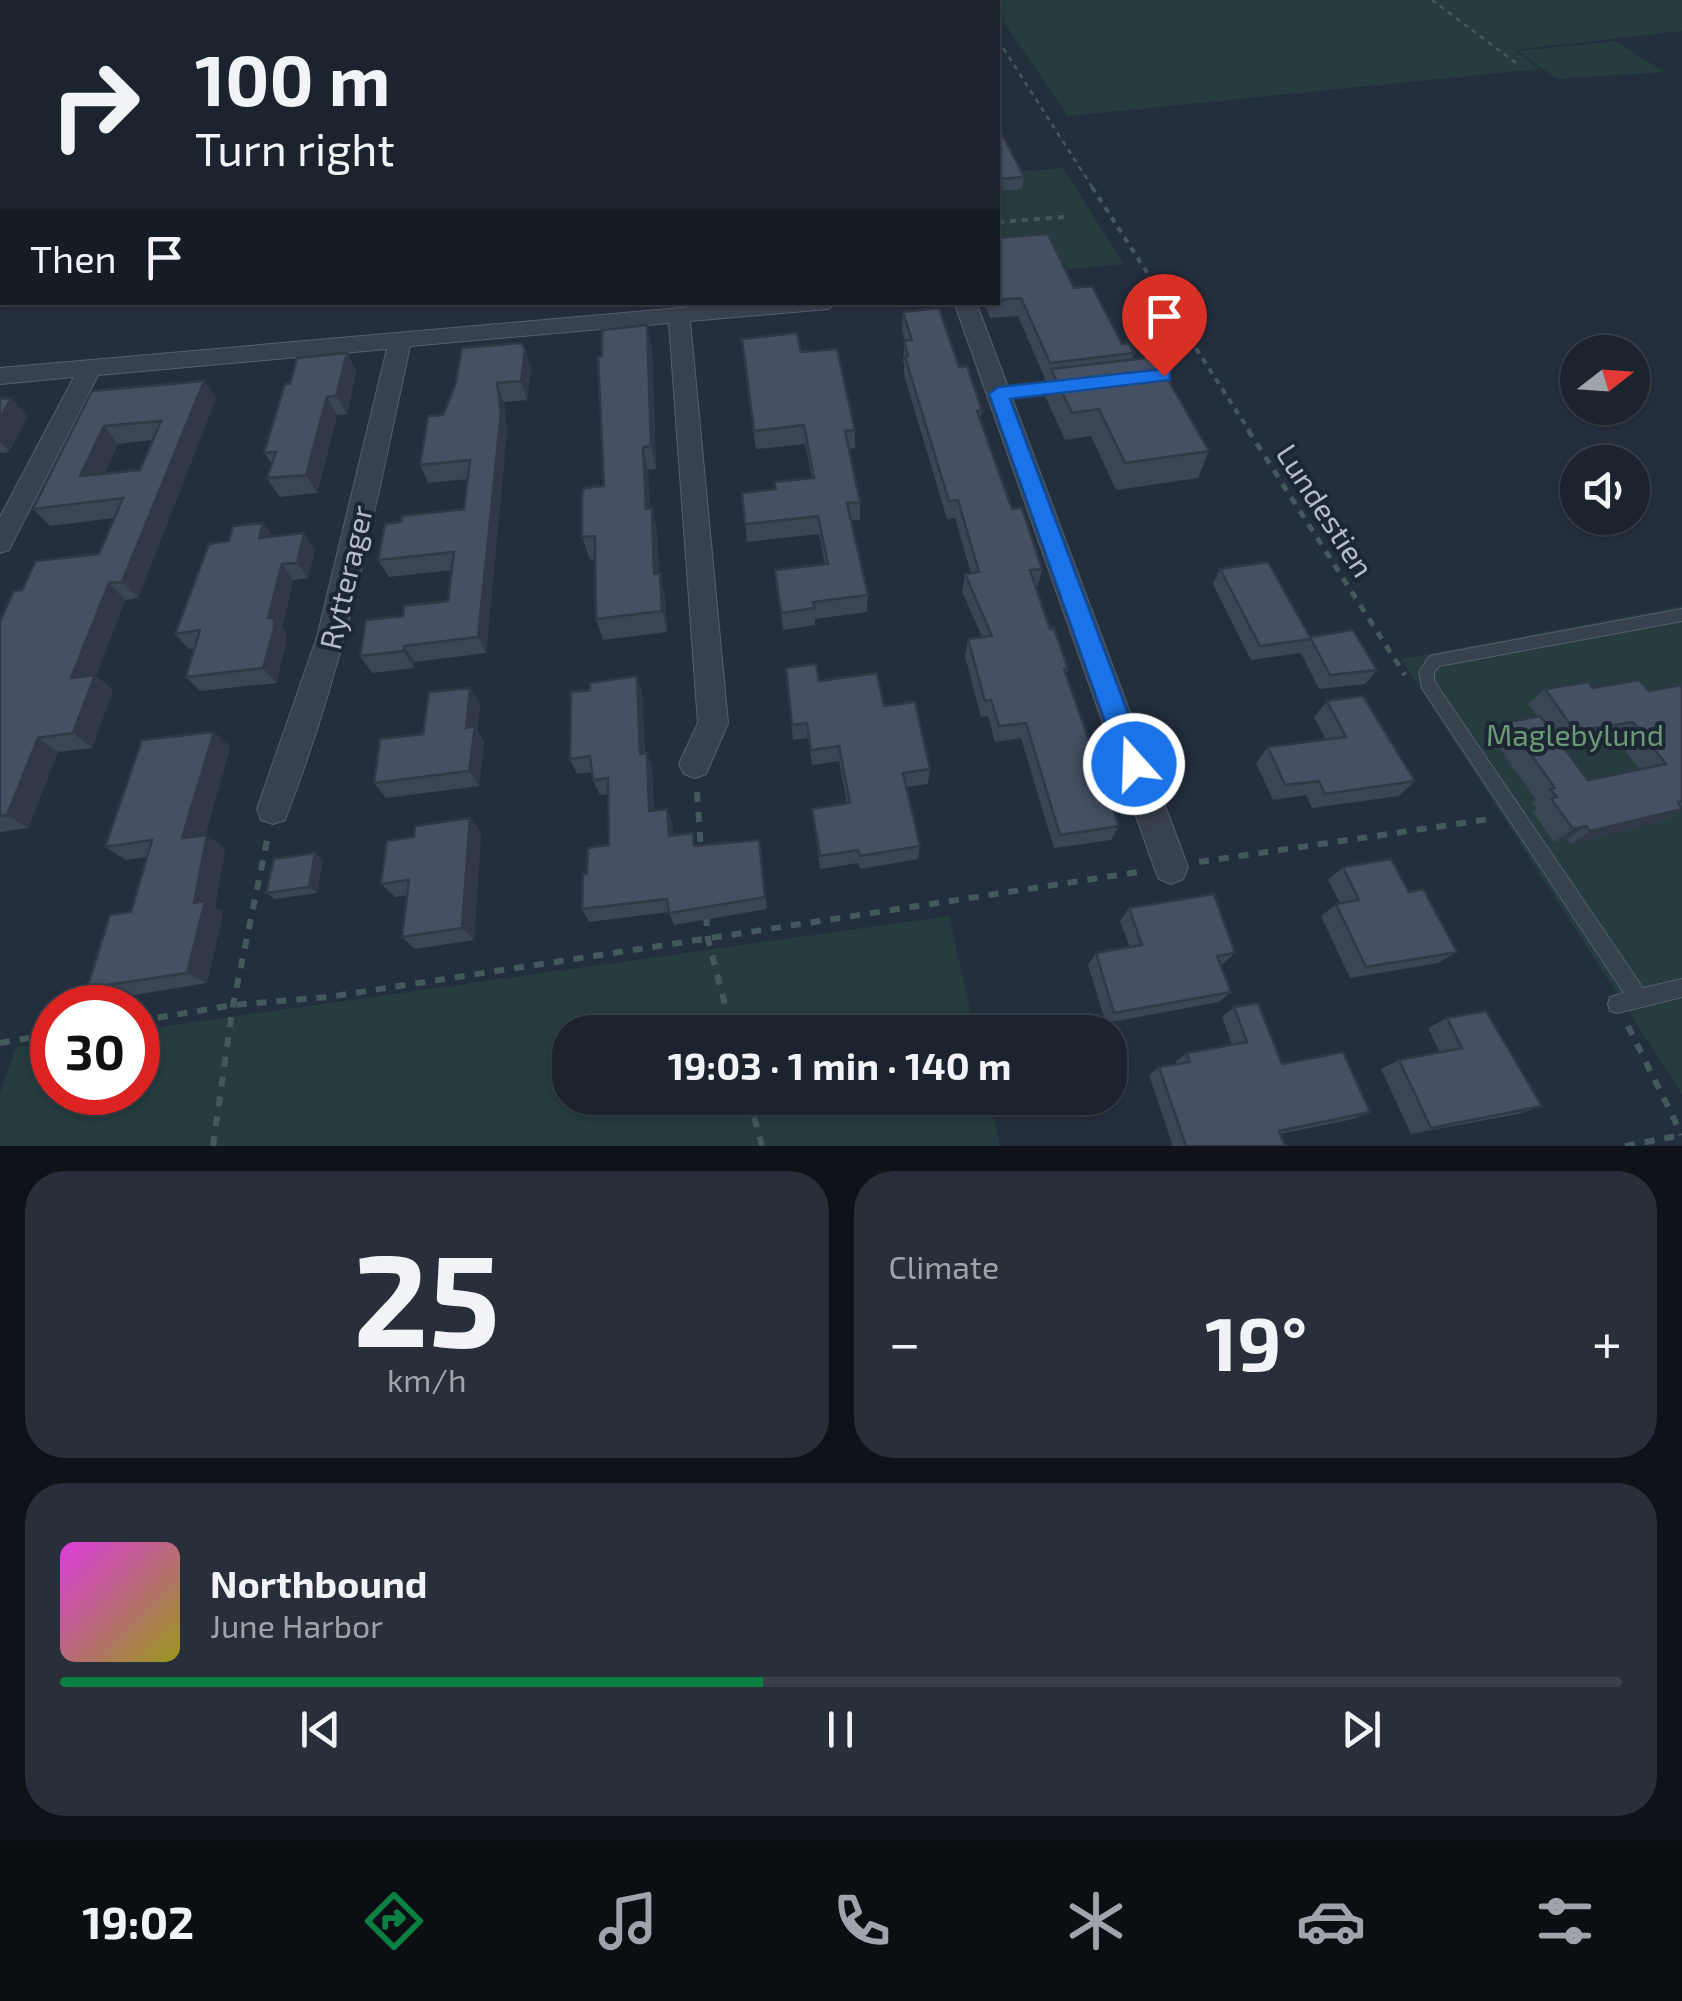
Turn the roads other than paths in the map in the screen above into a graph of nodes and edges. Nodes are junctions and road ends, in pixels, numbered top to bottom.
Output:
1 (966, 305) edge
2 (759, 306) edge
3 (679, 316) junction
4 (400, 341) junction
5 (90, 368) junction
6 (0, 376) edge
7 (1072, 386) edge
8 (998, 394) junction
9 (0, 543) edge
10 (1682, 615) edge
11 (695, 764) road end
12 (273, 809) road end
13 (1171, 866) road end
14 (1682, 988) edge
15 (1639, 999) junction
16 (1617, 1004) road end

1 - 8 street
2 - 3 street
3 - 4 street
3 - 11 street
4 - 5 street
4 - 12 street, Rytterager
5 - 6 street
5 - 9 street
7 - 8 lane
8 - 13 street
10 - 15 lane
14 - 15 lane
15 - 16 lane

